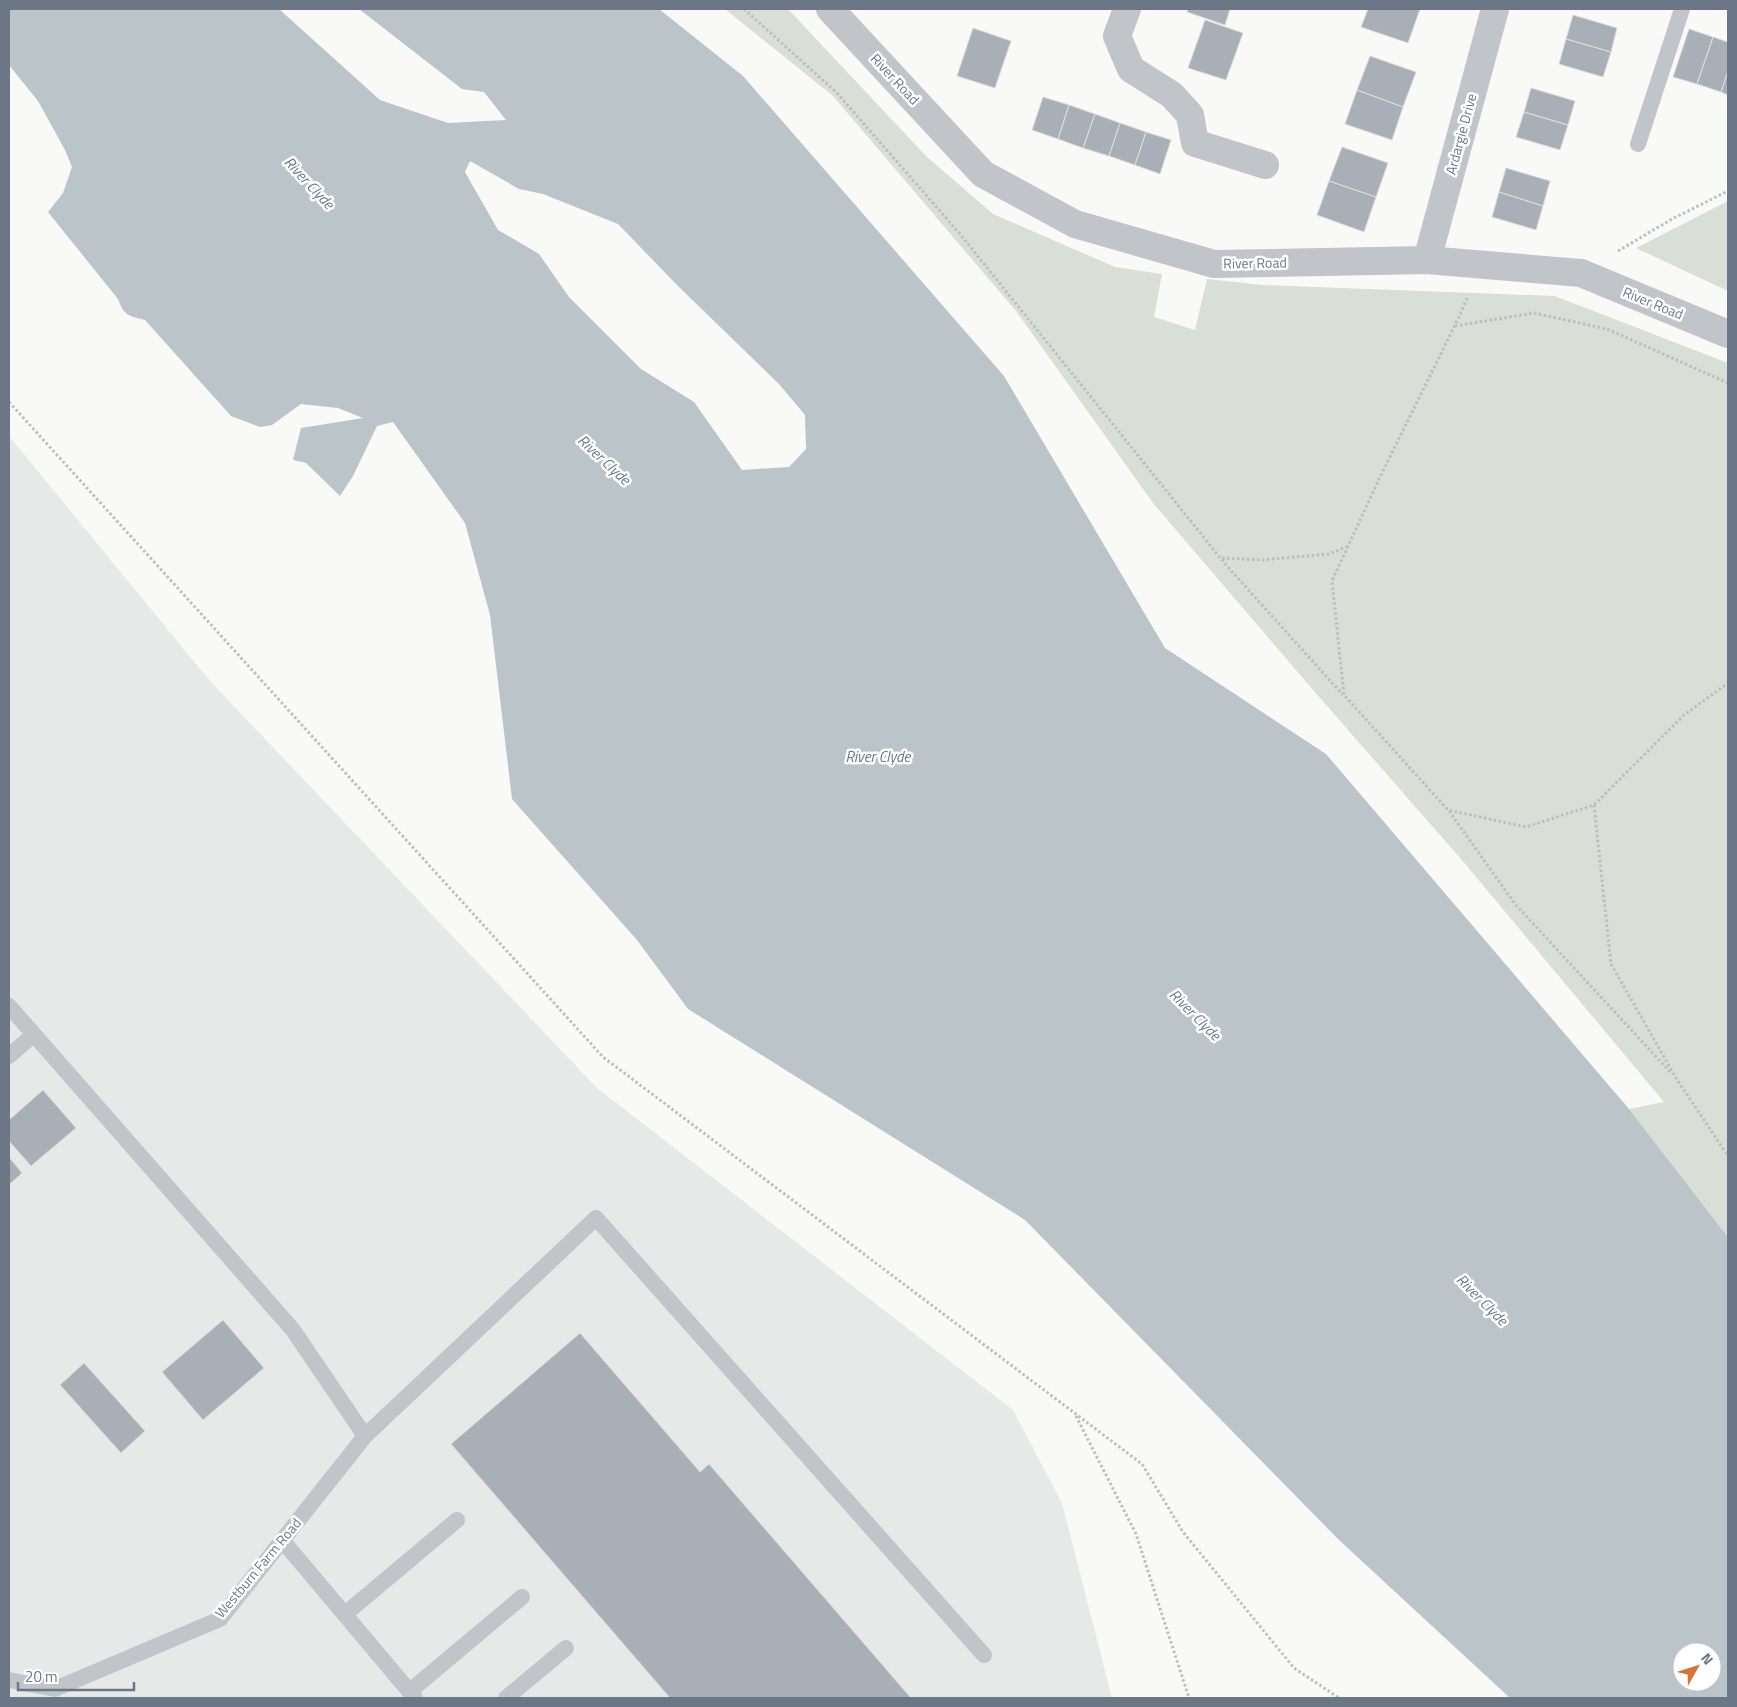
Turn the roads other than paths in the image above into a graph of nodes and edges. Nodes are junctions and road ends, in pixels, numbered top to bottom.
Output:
1 (830, 9) edge
2 (1127, 9) edge
3 (1495, 9) edge
4 (1682, 9) edge
5 (1638, 144) dead end
6 (1265, 165) dead end
7 (1427, 260) junction
8 (1728, 334) edge
9 (9, 1006) edge
10 (33, 1035) junction
11 (9, 1056) edge
12 (365, 1436) junction
13 (457, 1520) dead end
14 (282, 1540) junction
15 (522, 1596) dead end
16 (345, 1614) junction
17 (566, 1648) dead end
18 (984, 1655) dead end
19 (9, 1680) edge
20 (413, 1695) edge
21 (506, 1698) edge

1 - 7 street, River Road
2 - 6 street
3 - 7 street, Ardargie Drive
4 - 5 lane
7 - 8 street, River Road
9 - 10 lane
10 - 11 lane
10 - 12 lane
12 - 14 lane, Westburn Farm Road
12 - 18 lane, Westburn Farm Road
13 - 16 lane
14 - 16 lane
14 - 19 lane, Westburn Farm Road
15 - 20 lane
16 - 20 lane
17 - 21 lane

